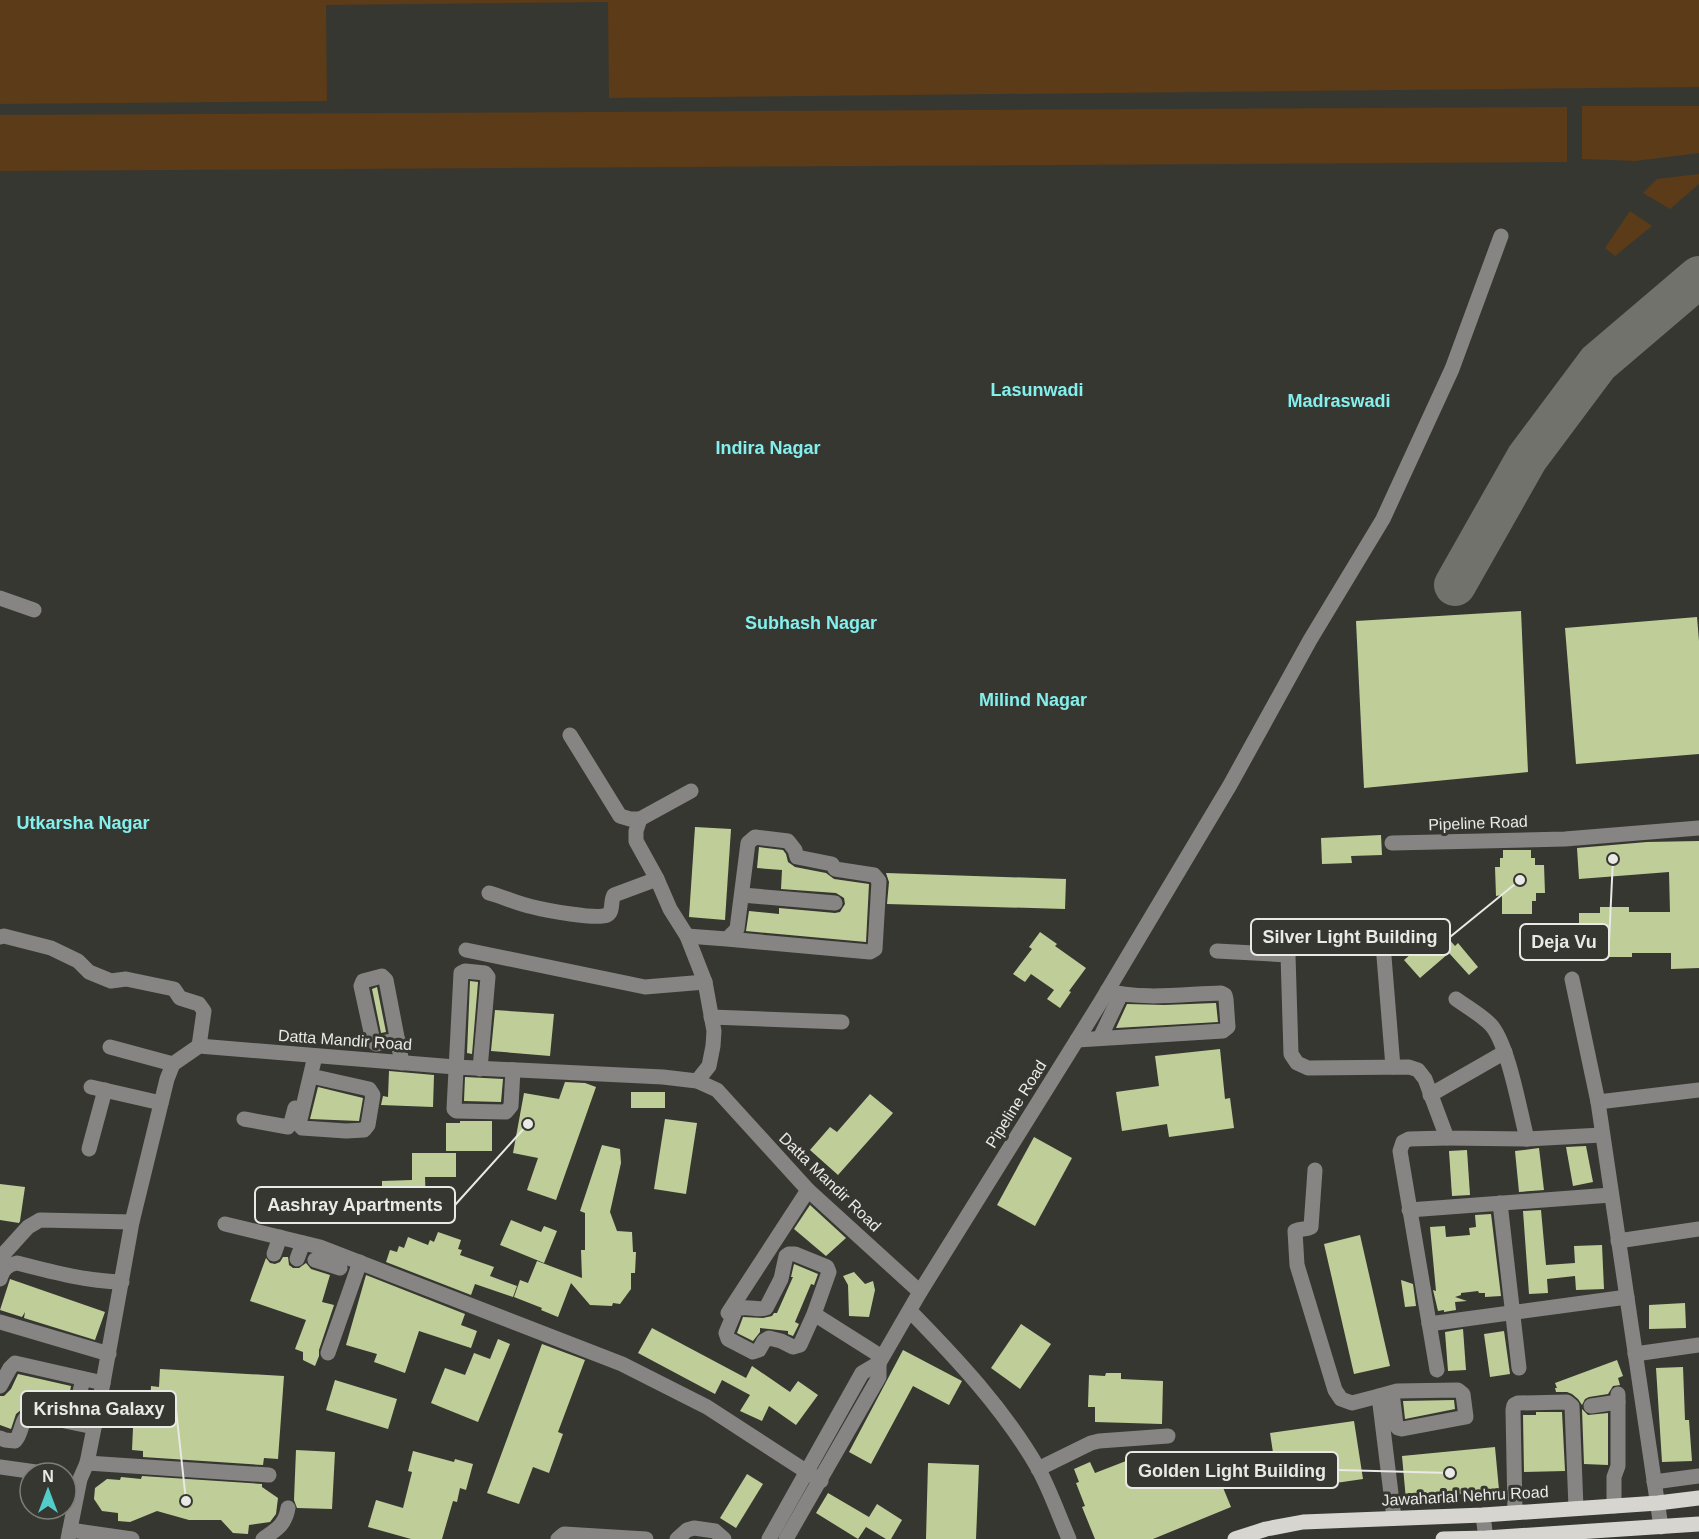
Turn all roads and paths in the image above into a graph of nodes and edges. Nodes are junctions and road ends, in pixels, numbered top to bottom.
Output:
1 (1501, 236) dead end
2 (0, 598) edge
3 (34, 610) dead end
4 (570, 735) dead end
5 (691, 791) dead end
6 (640, 819) junction
7 (1699, 828) edge
8 (1392, 843) dead end
9 (657, 879) junction
10 (489, 892) dead end
11 (742, 895) junction
12 (835, 903) dead end
13 (687, 936) junction
14 (0, 937) edge
15 (727, 939) junction
16 (466, 950) dead end
17 (1217, 951) dead end
18 (1288, 955) junction
19 (1572, 979) dead end
20 (705, 982) junction
21 (1111, 998) junction
22 (1456, 999) dead end
23 (711, 1017) junction
24 (842, 1022) dead end
25 (1100, 1038) junction
26 (398, 1040) dead end
27 (1077, 1040) junction
28 (199, 1046) junction
29 (110, 1047) dead end
30 (1505, 1052) junction
31 (312, 1056) junction
32 (456, 1061) junction
33 (481, 1062) junction
34 (402, 1063) junction
35 (174, 1064) junction
36 (1393, 1067) junction
37 (513, 1070) junction
38 (311, 1076) junction
39 (697, 1081) junction
40 (1699, 1090) edge
41 (1430, 1095) junction
42 (1598, 1102) junction
43 (161, 1103) junction
44 (244, 1119) dead end
45 (1602, 1135) junction
46 (1447, 1138) junction
47 (1527, 1139) junction
48 (89, 1149) dead end
49 (1315, 1170) dead end
50 (808, 1190) junction
51 (1611, 1195) junction
52 (1500, 1203) junction
53 (1409, 1210) junction
54 (132, 1222) junction
55 (225, 1224) dead end
56 (1699, 1229) edge
57 (280, 1237) junction
58 (1618, 1241) junction
59 (303, 1243) junction
60 (274, 1254) dead end
61 (0, 1258) edge
62 (297, 1259) dead end
63 (346, 1265) junction
64 (0, 1279) edge
65 (122, 1282) junction
66 (920, 1292) junction
67 (1627, 1298) junction
68 (910, 1311) junction
69 (1513, 1313) junction
70 (814, 1314) junction
71 (0, 1322) edge
72 (1429, 1324) junction
73 (717, 1331) dead end
74 (1699, 1346) edge
75 (328, 1353) dead end
76 (109, 1354) junction
77 (1635, 1354) junction
78 (881, 1360) junction
79 (1519, 1368) dead end
80 (1437, 1370) dead end
81 (83, 1379) junction
82 (103, 1383) junction
83 (0, 1386) edge
84 (1385, 1395) junction
85 (1591, 1406) dead end
86 (73, 1422) junction
87 (94, 1427) junction
88 (1168, 1436) dead end
89 (0, 1438) edge
90 (87, 1463) junction
91 (0, 1467) edge
92 (1038, 1469) junction
93 (18, 1470) edge
94 (78, 1473) edge
95 (268, 1475) dead end
96 (1699, 1476) edge
97 (814, 1477) junction
98 (1654, 1482) junction
99 (1699, 1498) edge
100 (1658, 1503) junction
101 (1614, 1506) junction
102 (288, 1508) dead end
103 (1576, 1508) junction
104 (1515, 1512) junction
105 (1483, 1515) junction
106 (1394, 1518) junction
107 (1699, 1524) edge
108 (1661, 1527) junction
109 (69, 1534) edge
110 (1486, 1538) edge
111 (132, 1539) edge
112 (263, 1539) edge
113 (558, 1539) edge
114 (646, 1539) edge
115 (677, 1539) edge
116 (723, 1539) edge
117 (769, 1539) edge
118 (786, 1539) edge
119 (1069, 1539) edge
120 (1234, 1539) edge
121 (1443, 1539) edge

1 - 21 street, Pipeline Road
2 - 3 street
4 - 6 street
5 - 6 street
6 - 9 street
7 - 8 street, Pipeline Road
9 - 10 street
9 - 13 street
11 - 12 street
11 - 15 street
11 - 15 street
13 - 15 street
13 - 20 street
14 - 28 street
16 - 20 street
17 - 18 street
18 - 36 street
18 - 36 street
19 - 42 street
20 - 23 street
21 - 25 street
21 - 25 street
21 - 27 street, Pipeline Road
22 - 30 street
23 - 24 street
23 - 39 street
25 - 27 street
26 - 34 street
27 - 66 street, Pipeline Road
28 - 31 street, Datta Mandir Road
28 - 35 street
29 - 35 street
30 - 41 street
30 - 47 street
31 - 34 street, Datta Mandir Road
31 - 38 street
31 - 44 street
32 - 33 street, Datta Mandir Road
32 - 33 street
32 - 34 street, Datta Mandir Road
32 - 37 street
33 - 37 street, Datta Mandir Road
35 - 43 street
36 - 41 street
37 - 39 street, Datta Mandir Road
38 - 38 street
39 - 50 street, Datta Mandir Road
40 - 42 street
41 - 46 street
42 - 45 street
43 - 48 street
43 - 54 street
45 - 47 street
45 - 51 street
46 - 47 street
46 - 53 street
49 - 84 street
50 - 66 street, Datta Mandir Road
50 - 73 street
51 - 52 street
51 - 58 street
52 - 53 street
52 - 69 street
53 - 72 street
54 - 61 street
54 - 65 street
55 - 57 street
56 - 58 street
57 - 59 street
57 - 60 street
58 - 67 street
59 - 62 street
59 - 63 street
63 - 75 street
63 - 97 street
64 - 65 street
65 - 76 street
66 - 68 street, Pipeline Road
67 - 69 street
67 - 77 street
68 - 78 street, Pipeline Road
68 - 92 street
69 - 72 street
69 - 79 street
70 - 70 street
70 - 78 street
71 - 76 street
72 - 80 street
74 - 77 street
76 - 82 street
77 - 98 street
78 - 97 street, Pipeline Road
81 - 82 street
81 - 83 street
81 - 86 street
82 - 87 street
84 - 84 street
84 - 106 street
85 - 101 street
86 - 87 street
86 - 89 street
87 - 90 street
88 - 92 street
90 - 94 street
90 - 95 street
91 - 93 street
92 - 119 street
96 - 98 street
97 - 117 street, Pipeline Road
97 - 118 street, Pipeline Road
98 - 100 street
99 - 100 main road, Jawaharlal Nehru Road
100 - 101 main road, Jawaharlal Nehru Road
100 - 108 street
101 - 103 main road, Jawaharlal Nehru Road
102 - 112 street
103 - 104 main road, Jawaharlal Nehru Road
103 - 104 street
104 - 105 main road, Jawaharlal Nehru Road
105 - 106 main road, Jawaharlal Nehru Road
105 - 110 street
106 - 120 main road, Jawaharlal Nehru Road
107 - 108 main road
108 - 110 main road
109 - 111 street
110 - 121 main road
113 - 114 street
115 - 116 street

